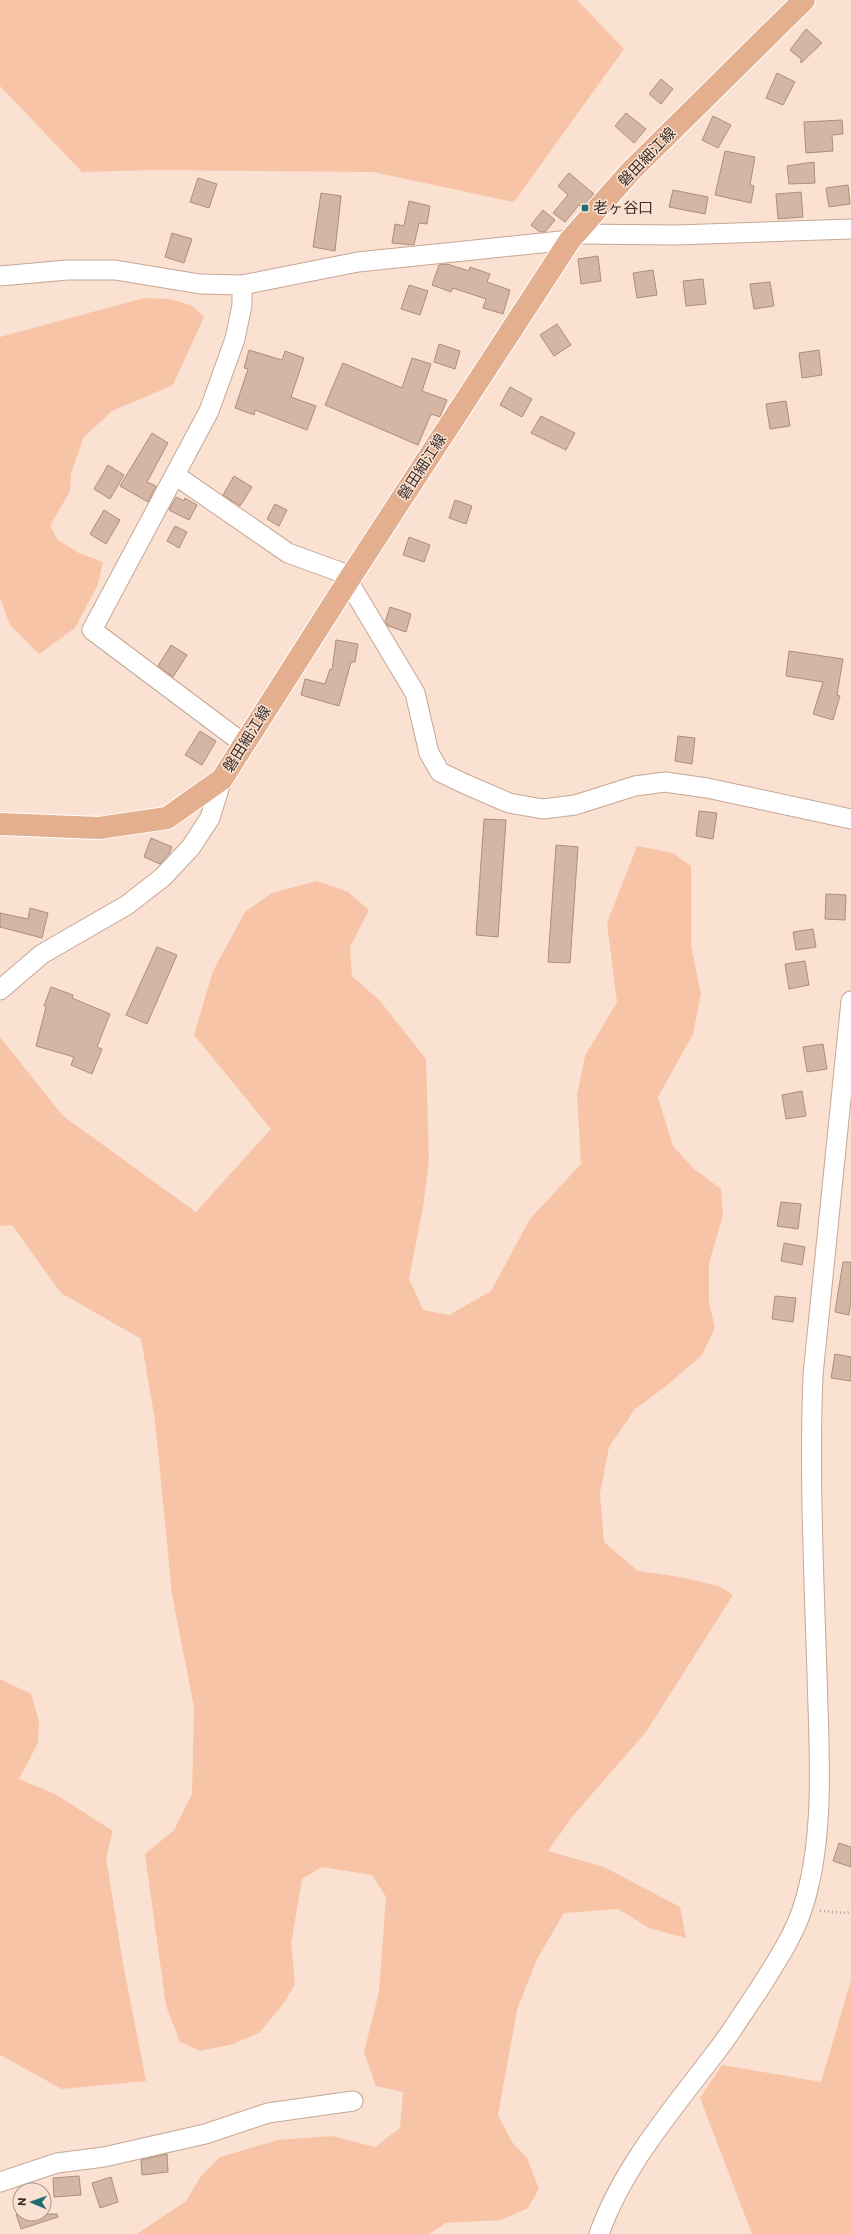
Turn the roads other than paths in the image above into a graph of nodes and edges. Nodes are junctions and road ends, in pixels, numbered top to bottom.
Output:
1 (804, 0) edge
2 (851, 229) edge
3 (573, 237) junction
4 (0, 276) edge
5 (242, 285) junction
6 (175, 475) junction
7 (349, 578) junction
8 (244, 744) junction
9 (222, 779) junction
10 (851, 819) edge
11 (0, 824) edge
12 (0, 990) edge
13 (851, 1000) edge
14 (353, 2101) dead end
15 (0, 2182) edge
16 (599, 2234) edge

1 - 3 main road, 磐田細江線
2 - 3 street
3 - 5 street
3 - 7 main road, 磐田細江線
4 - 5 street
5 - 6 street
6 - 7 street
6 - 8 street
7 - 8 main road, 磐田細江線
7 - 10 street
8 - 9 main road, 磐田細江線
9 - 11 main road, 磐田細江線
9 - 12 street
13 - 16 street
14 - 15 street

